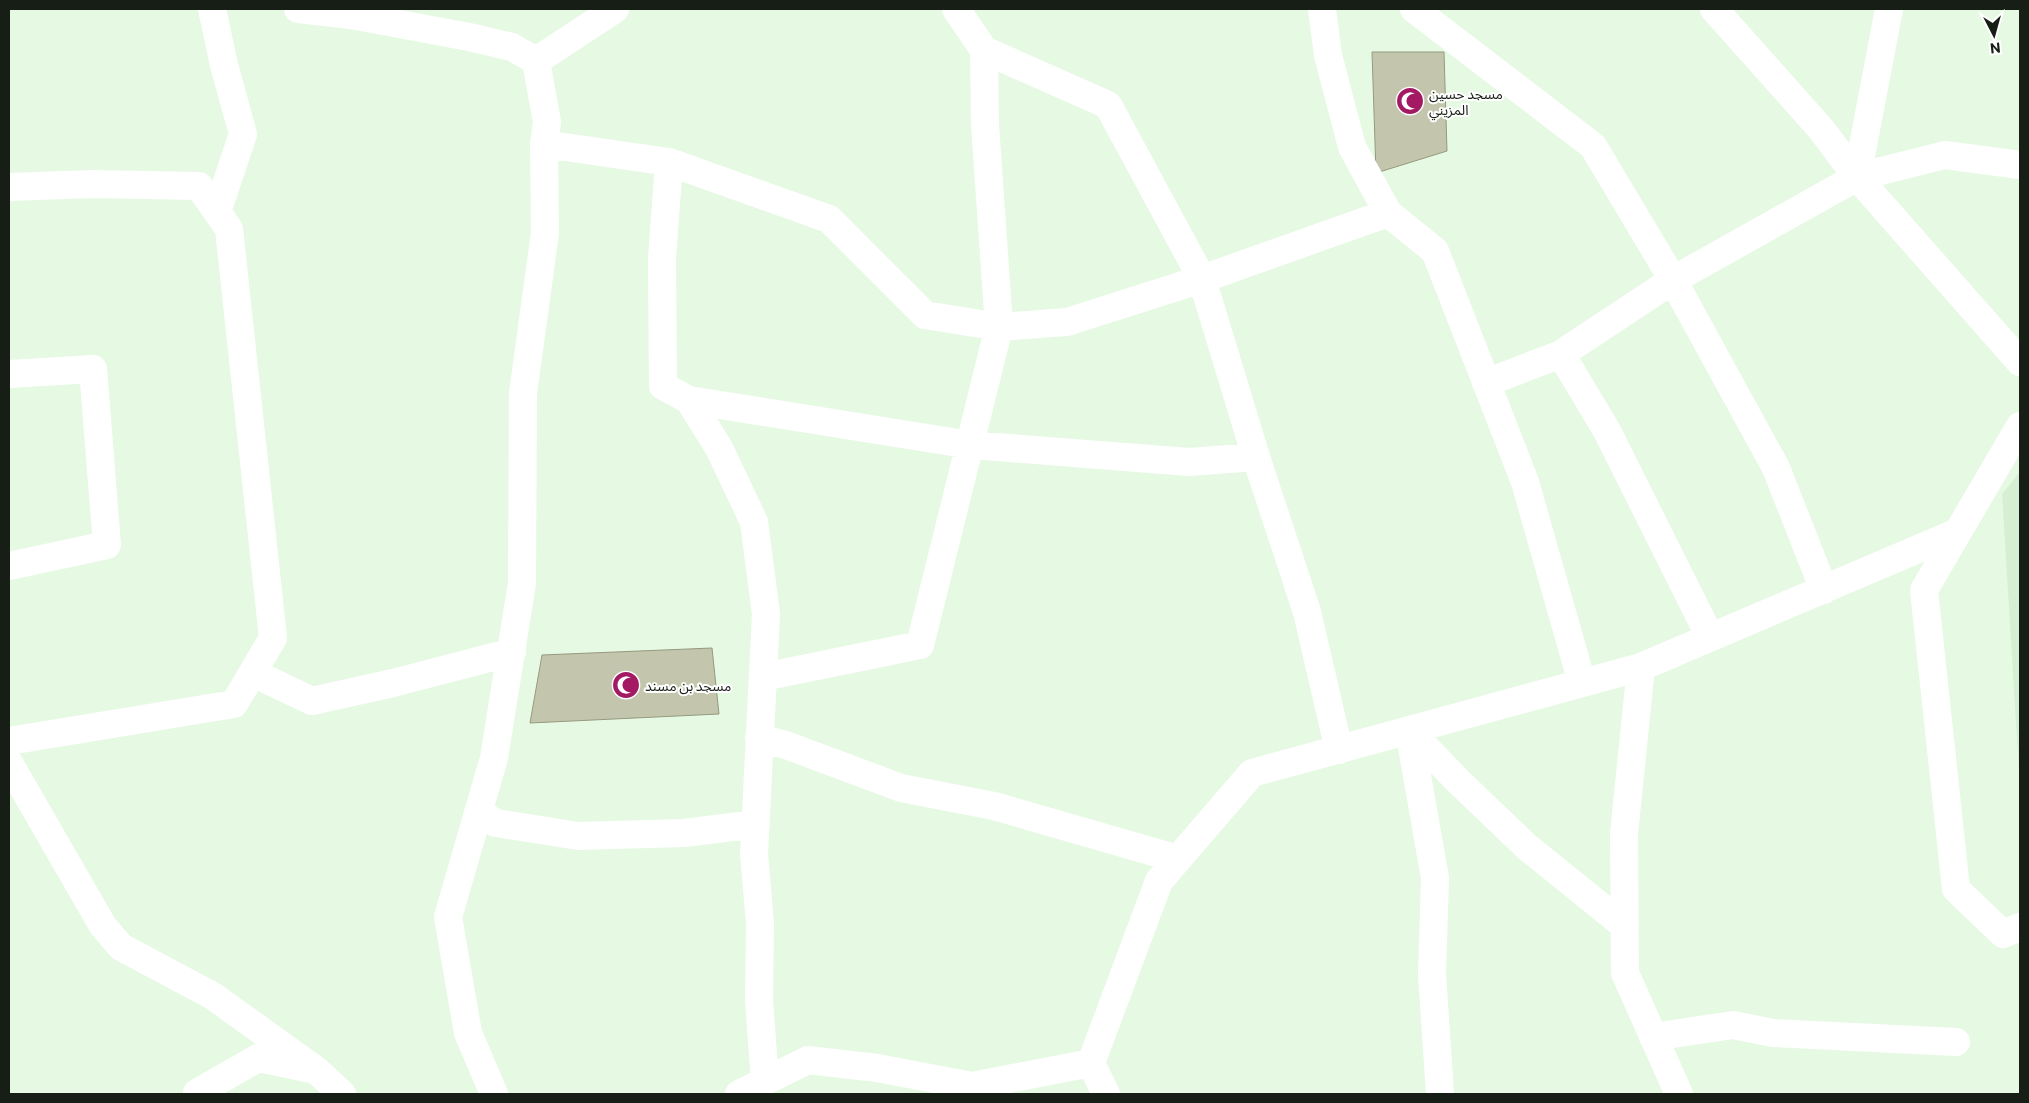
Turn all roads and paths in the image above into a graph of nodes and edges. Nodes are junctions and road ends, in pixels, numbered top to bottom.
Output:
1 (212, 9) edge
2 (298, 9) edge
3 (615, 9) edge
4 (956, 9) edge
5 (1322, 9) edge
6 (1414, 9) edge
7 (1714, 9) edge
8 (1888, 9) edge
9 (438, 20) edge
10 (984, 50) junction
11 (536, 61) junction
12 (544, 144) junction
13 (669, 162) junction
14 (2020, 165) edge
15 (1857, 177) junction
16 (9, 187) edge
17 (217, 212) junction
18 (1388, 213) junction
19 (1202, 279) junction
20 (1673, 280) junction
21 (1000, 327) junction
22 (1562, 354) junction
23 (2020, 362) edge
24 (9, 374) edge
25 (1486, 383) junction
26 (689, 400) junction
27 (2020, 426) edge
28 (971, 445) junction
29 (1256, 457) junction
30 (1958, 532) junction
31 (9, 566) edge
32 (1824, 590) junction
33 (1710, 637) junction
34 (512, 652) junction
35 (1640, 667) junction
36 (253, 673) junction
37 (763, 677) junction
38 (1582, 683) junction
39 (1409, 730) junction
40 (759, 738) junction
41 (9, 741) edge
42 (1339, 750) junction
43 (9, 763) edge
44 (478, 812) junction
45 (756, 824) junction
46 (1178, 859) junction
47 (1625, 926) junction
48 (2020, 926) edge
49 (1653, 1037) junction
50 (1956, 1042) dead end
51 (1091, 1063) junction
52 (316, 1070) junction
53 (765, 1081) junction
54 (197, 1093) dead end
55 (342, 1094) edge
56 (494, 1094) edge
57 (739, 1094) edge
58 (1106, 1094) edge
59 (1440, 1094) edge
60 (1679, 1094) edge

1 - 17 street
2 - 9 street
3 - 11 street
4 - 10 street
5 - 18 street
6 - 20 street
7 - 15 street
8 - 15 street
9 - 11 street
10 - 19 street
10 - 21 street
11 - 12 street
12 - 13 street
12 - 34 street
13 - 21 street
13 - 26 street
14 - 15 street
15 - 20 street
15 - 23 street
16 - 17 street
17 - 36 street
18 - 19 street
18 - 25 street
19 - 21 street
19 - 29 street
20 - 22 street
20 - 32 street
21 - 28 street
22 - 25 street
22 - 33 street
24 - 31 street
25 - 38 street
26 - 28 street
26 - 37 street
27 - 30 street
28 - 29 street
28 - 37 street
29 - 42 street
30 - 32 street
30 - 48 street
32 - 33 street
33 - 35 street
34 - 36 street
34 - 44 street
35 - 38 street
35 - 47 street
36 - 41 street
37 - 40 street
38 - 39 street
39 - 42 street
39 - 47 street
39 - 59 street
40 - 45 street
40 - 46 street
42 - 46 street
43 - 52 street
44 - 45 street
44 - 56 street
45 - 53 street
46 - 51 street
47 - 49 street
49 - 50 street
49 - 60 street
51 - 53 street
51 - 58 street
52 - 54 street
52 - 55 street
53 - 57 street

